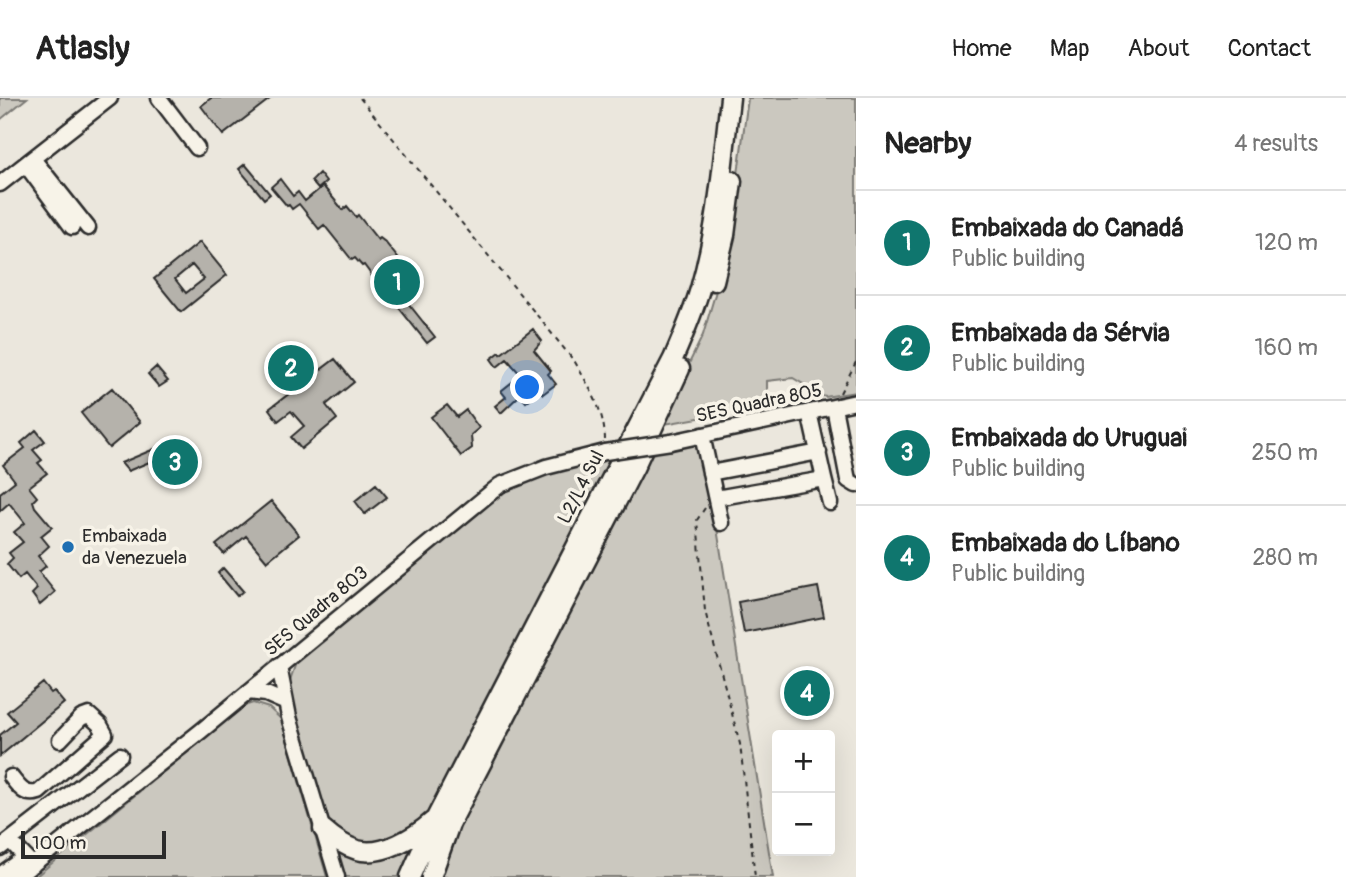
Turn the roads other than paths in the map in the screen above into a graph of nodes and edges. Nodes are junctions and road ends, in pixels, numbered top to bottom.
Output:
1 (110, 98) edge
2 (159, 98) edge
3 (730, 98) edge
4 (741, 98) edge
5 (197, 148) dead end
6 (30, 162) junction
7 (0, 184) edge
8 (72, 227) dead end
9 (88, 228) dead end
10 (856, 402) edge
11 (834, 407) junction
12 (809, 412) junction
13 (702, 435) junction
14 (671, 442) joint
15 (818, 453) junction
16 (850, 457) edge
17 (710, 473) junction
18 (824, 479) junction
19 (856, 485) edge
20 (716, 498) junction
21 (830, 503) dead end
22 (721, 523) dead end
23 (301, 648) junction
24 (274, 670) junction
25 (248, 692) junction
26 (283, 698) junction
27 (60, 740) dead end
28 (120, 755) dead end
29 (11, 777) dead end
30 (436, 818) junction
31 (323, 829) junction
32 (5, 845) edge
33 (29, 861) junction
34 (0, 876) edge
35 (18, 877) edge
36 (337, 877) edge
37 (411, 877) edge
38 (431, 877) edge

1 - 6 street
2 - 5 street
3 - 30 main road, L2/L4 Sul
4 - 38 main road, L2/L4 Sul
6 - 7 street
6 - 8 street
6 - 9 street
10 - 11 street, SES Quadra 805
11 - 12 street, SES Quadra 805
11 - 16 street
12 - 13 street, SES Quadra 805
12 - 15 street
13 - 14 street, SES Quadra 805
13 - 17 street
14 - 23 street, SES Quadra 803, bridge
15 - 17 street
15 - 18 street
16 - 19 street
17 - 20 street
18 - 20 street
18 - 21 street
20 - 22 street
23 - 24 street, SES Quadra 803
23 - 26 street
24 - 25 street, SES Quadra 803
24 - 26 street
25 - 26 street
25 - 33 street, SES Quadra 803
26 - 31 street
27 - 29 street
28 - 32 street
30 - 31 main road
30 - 37 main road, L2/L4 Sul
31 - 36 street
32 - 33 street
33 - 34 street
33 - 35 street, SES Quadra 803

